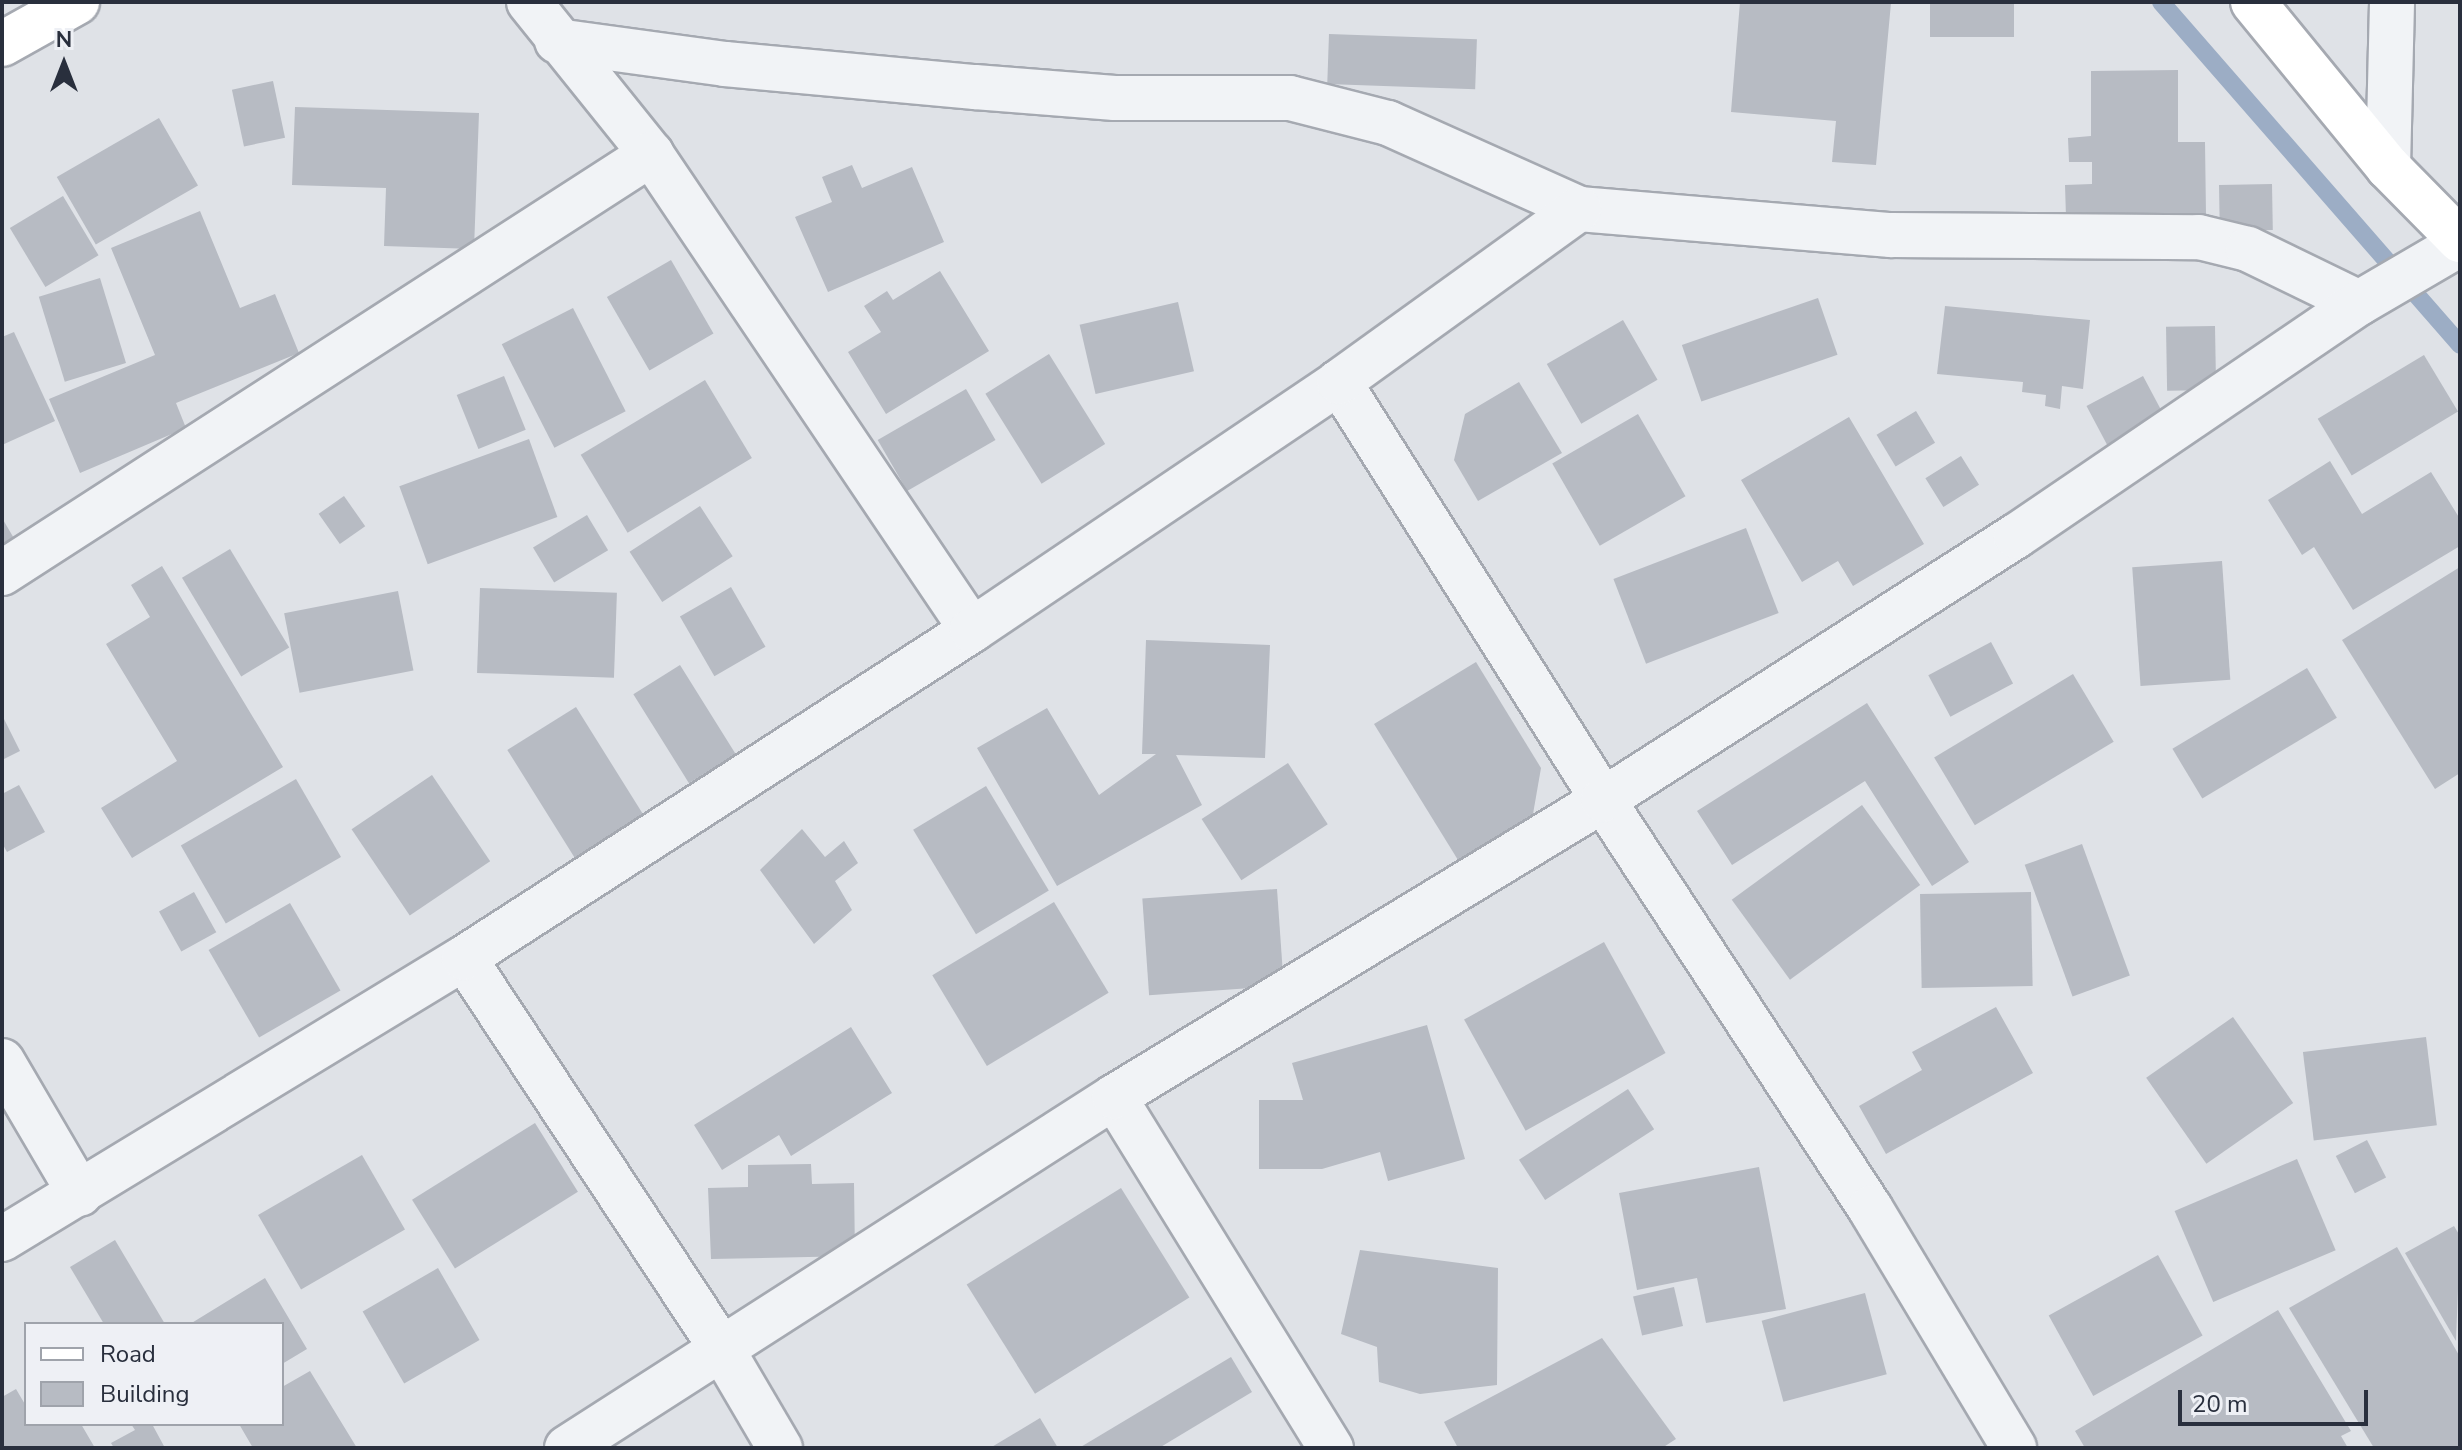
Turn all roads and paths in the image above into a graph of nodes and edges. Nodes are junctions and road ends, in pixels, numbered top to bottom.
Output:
1 (77, 2) edge
2 (529, 2) edge
3 (2253, 2) edge
4 (2392, 2) edge
5 (557, 41) junction
6 (2, 44) edge
7 (651, 154) junction
8 (2388, 167) junction
9 (1579, 209) junction
10 (2460, 242) edge
11 (2359, 303) junction
12 (1339, 382) junction
13 (2, 573) edge
14 (972, 630) junction
15 (1603, 800) junction
16 (464, 958) junction
17 (2, 1061) edge
18 (1114, 1097) junction
19 (80, 1194) junction
20 (2, 1239) edge
21 (723, 1351) junction
22 (567, 1448) edge
23 (780, 1448) edge
24 (1331, 1448) edge
25 (2014, 1448) edge

1 - 6 street
2 - 5 street
3 - 8 street
4 - 8 street
5 - 7 street
5 - 9 street
7 - 13 street
7 - 14 street
8 - 10 street
9 - 11 street
9 - 12 street
10 - 11 street
11 - 15 street
12 - 14 street
12 - 15 street
14 - 16 street
15 - 18 street
15 - 25 street
16 - 19 street
16 - 21 street
17 - 19 street
18 - 21 street
18 - 24 street
19 - 20 street
21 - 22 street
21 - 23 street

